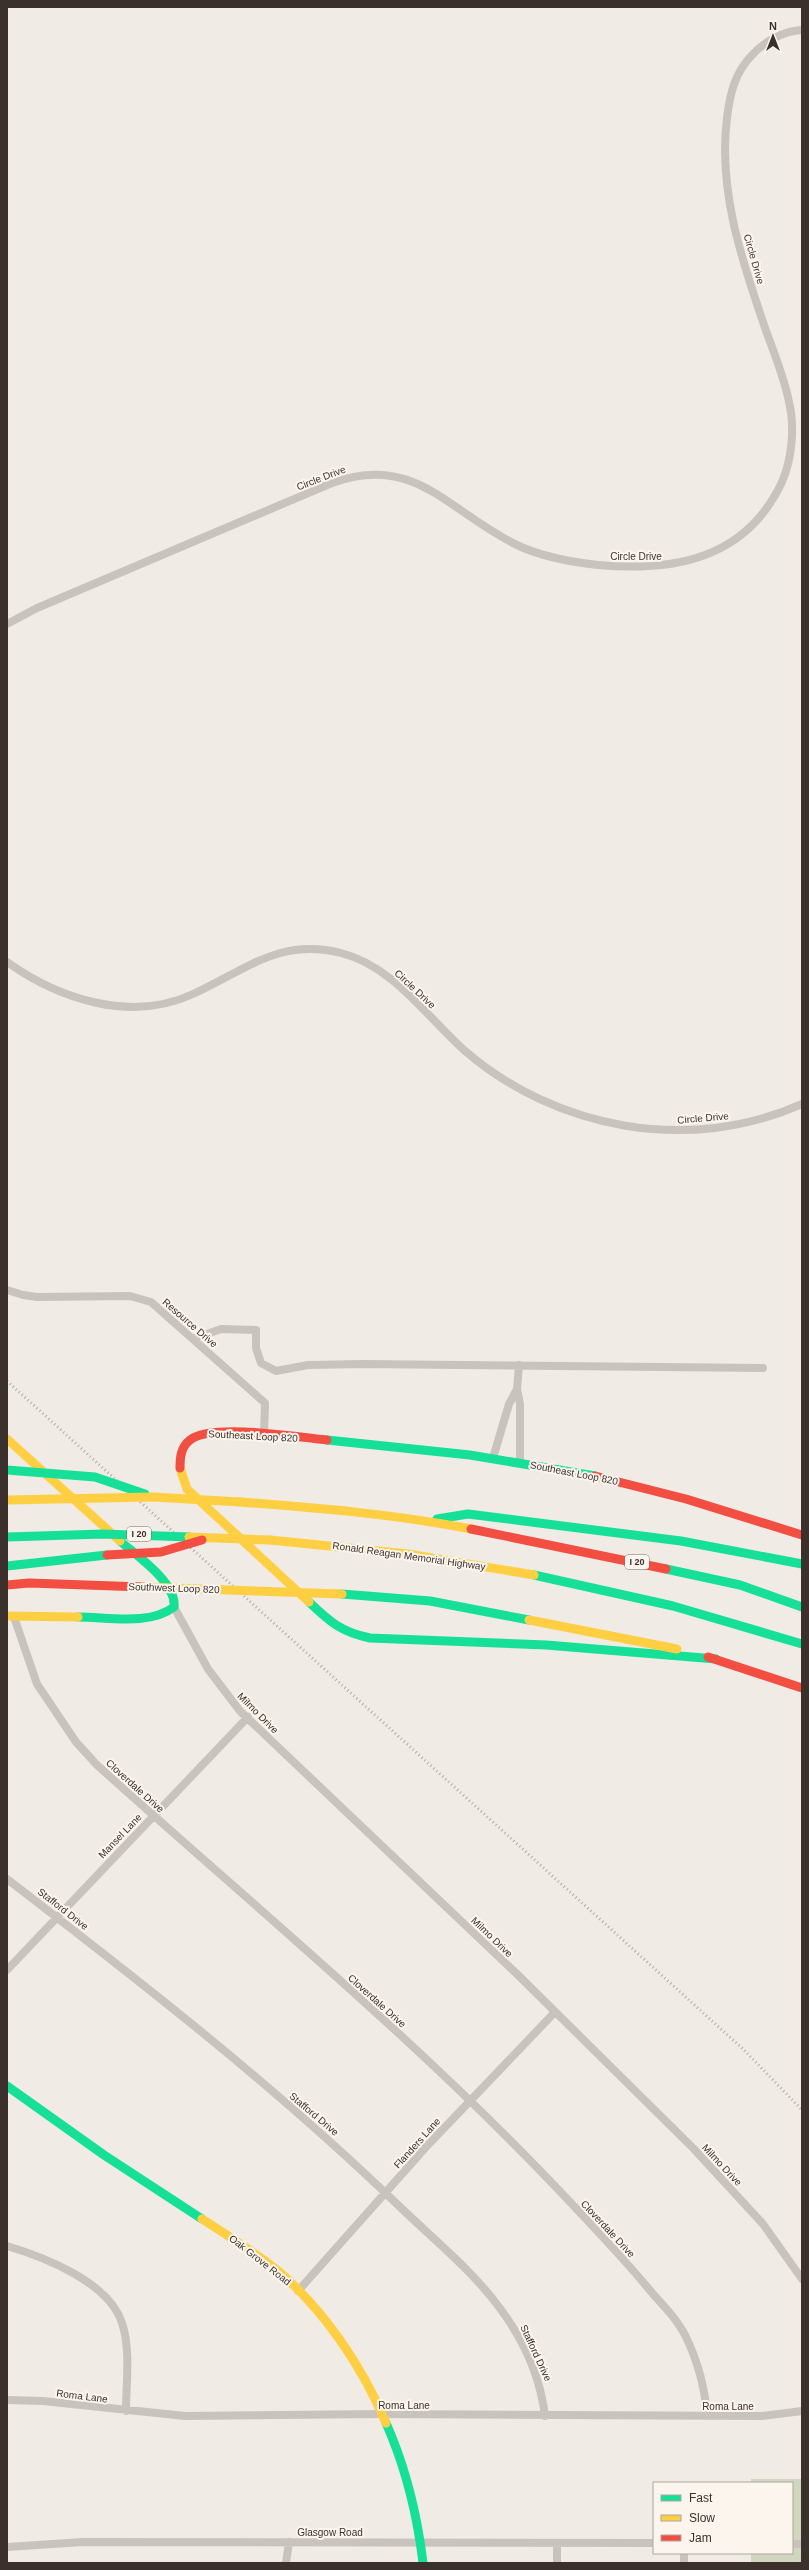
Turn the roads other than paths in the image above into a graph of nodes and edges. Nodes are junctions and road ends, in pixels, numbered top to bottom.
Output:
1 (802, 30) edge
2 (7, 624) edge
3 (7, 962) edge
4 (802, 1104) edge
5 (7, 1290) edge
6 (193, 1339) junction
7 (519, 1365) junction
8 (763, 1368) dead end
9 (517, 1389) junction
10 (264, 1434) junction
11 (7, 1439) edge
12 (493, 1458) junction
13 (520, 1462) junction
14 (7, 1470) edge
15 (153, 1497) junction
16 (7, 1500) edge
17 (430, 1521) junction
18 (802, 1535) edge
19 (212, 1536) junction
20 (7, 1537) edge
21 (802, 1564) edge
22 (7, 1566) edge
23 (7, 1585) edge
24 (342, 1594) joint
25 (174, 1607) junction
26 (802, 1607) edge
27 (10, 1617) edge
28 (802, 1644) edge
29 (716, 1659) junction
30 (802, 1688) edge
31 (248, 1717) junction
32 (154, 1816) junction
33 (7, 1879) edge
34 (56, 1917) junction
35 (7, 1970) edge
36 (556, 2012) junction
37 (7, 2086) edge
38 (470, 2101) junction
39 (385, 2193) junction
40 (7, 2246) edge
41 (802, 2279) edge
42 (298, 2291) junction
43 (7, 2400) edge
44 (126, 2411) junction
45 (802, 2411) edge
46 (382, 2414) junction
47 (546, 2416) junction
48 (707, 2416) junction
49 (289, 2542) junction
50 (422, 2542) junction
51 (557, 2543) junction
52 (653, 2543) edge
53 (7, 2547) edge
54 (286, 2563) edge
55 (423, 2563) edge
56 (557, 2563) edge

1 - 2 street, Circle Drive
3 - 4 street, Circle Drive
5 - 6 street, Resource Drive
6 - 7 street
6 - 10 street, Resource Drive
7 - 8 street
7 - 9 street
9 - 12 street
9 - 13 street
10 - 12 main road, Southeast Loop 820
10 - 29 main road, Southeast Loop 820
11 - 25 main road
12 - 13 main road, Southeast Loop 820
13 - 18 main road, Southeast Loop 820
14 - 15 main road, bridge
15 - 16 main road, I 20, bridge
15 - 17 main road, I 20, bridge
17 - 21 main road
17 - 26 main road, I 20
19 - 20 main road, Ronald Reagan Memorial Highway / I 20, bridge
19 - 22 main road, bridge
19 - 28 main road, Ronald Reagan Memorial Highway / I 20, bridge
23 - 24 main road, Southwest Loop 820, bridge
24 - 29 main road, Southeast Loop 820
25 - 27 main road
25 - 31 street, Milmo Drive
27 - 32 street, Cloverdale Drive
29 - 30 main road, Southeast Loop 820
31 - 32 street, Mansel Lane
31 - 36 street, Milmo Drive
32 - 34 street, Mansel Lane
32 - 38 street, Cloverdale Drive
33 - 34 street, Stafford Drive
34 - 35 street, Mansel Lane
34 - 39 street, Stafford Drive
36 - 38 street, Flanders Lane
36 - 41 street, Milmo Drive
37 - 42 main road, Oak Grove Road
38 - 39 street, Flanders Lane
38 - 48 street, Cloverdale Drive
39 - 42 street, Flanders Lane
39 - 47 street, Stafford Drive
40 - 44 street
42 - 46 main road, Oak Grove Road
43 - 44 street, Roma Lane
44 - 46 street, Roma Lane
45 - 48 street, Roma Lane
46 - 47 street, Roma Lane
46 - 50 main road, Oak Grove Road
47 - 48 street, Roma Lane
49 - 50 street, Glasgow Road
49 - 53 street, Glasgow Road
49 - 54 street
50 - 51 street, Glasgow Road
50 - 55 main road, Oak Grove Road
51 - 52 street, Glasgow Road
51 - 56 street

